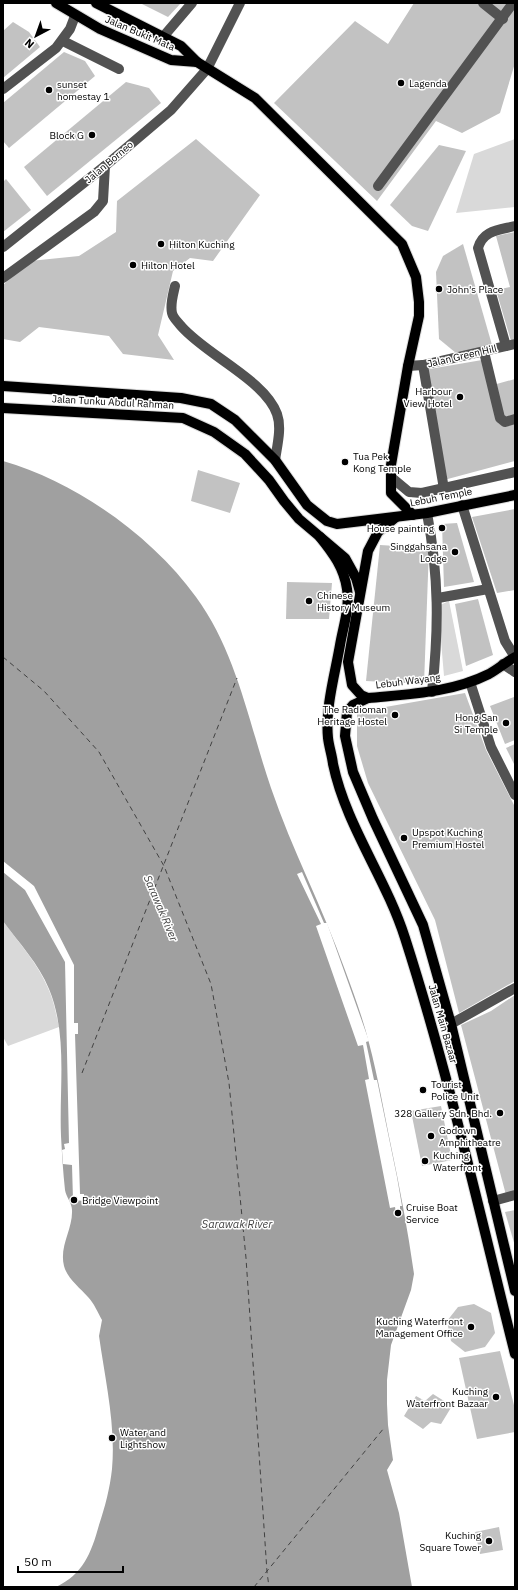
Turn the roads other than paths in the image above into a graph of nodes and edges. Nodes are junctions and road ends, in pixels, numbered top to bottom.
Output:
1 (56, 3) edge
2 (96, 3) edge
3 (192, 3) edge
4 (240, 3) edge
5 (483, 3) edge
6 (513, 3) edge
7 (75, 16) junction
8 (503, 19) junction
9 (163, 37) junction
10 (63, 41) junction
11 (197, 62) junction
12 (119, 69) dead end
13 (207, 69) junction
14 (3, 90) edge
15 (105, 166) junction
16 (378, 186) dead end
17 (515, 226) edge
18 (3, 247) edge
19 (3, 278) edge
20 (175, 286) dead end
21 (511, 345) edge
22 (484, 352) junction
23 (423, 365) junction
24 (408, 366) junction
25 (3, 386) edge
26 (3, 408) edge
27 (515, 419) edge
28 (275, 460) junction
29 (515, 472) edge
30 (391, 477) junction
31 (444, 489) junction
32 (515, 495) edge
33 (462, 505) junction
34 (427, 513) junction
35 (413, 515) junction
36 (395, 518) junction
37 (372, 519) joint
38 (320, 537) junction
39 (488, 589) junction
40 (360, 592) junction
41 (438, 598) junction
42 (515, 657) edge
43 (348, 662) junction
44 (503, 664) junction
45 (515, 672) edge
46 (334, 679) junction
47 (470, 682) junction
48 (432, 692) junction
49 (368, 698) junction
50 (515, 795) edge
51 (515, 988) edge
52 (452, 1024) junction
53 (515, 1195) edge
54 (493, 1201) junction
55 (515, 1291) edge
56 (515, 1354) edge

1 - 7 main road, Jalan Bukit Mata
2 - 9 main road
3 - 9 street
4 - 13 street, Jalan Borneo
5 - 8 street
6 - 8 street
7 - 10 street
7 - 11 main road, Jalan Bukit Mata
8 - 16 street
9 - 11 main road
10 - 12 street
10 - 14 street
11 - 13 main road
13 - 15 street, Jalan Borneo
13 - 24 main road
15 - 18 street, Jalan Borneo
15 - 19 street
17 - 21 street
20 - 28 street
21 - 22 street, Jalan Green Hill
22 - 23 street, Jalan Green Hill
22 - 27 street
23 - 24 street, Jalan Green Hill
23 - 31 street
24 - 30 main road
25 - 28 main road, Jalan Tunku Abdul Rahman
26 - 38 main road, Jalan Tunku Abdul Rahman
28 - 37 main road, Jalan Tunku Abdul Rahman
29 - 31 street
30 - 31 street
30 - 35 main road
32 - 33 main road, Lebuh Temple
33 - 34 main road, Lebuh Temple
33 - 39 street
34 - 35 main road, Lebuh Temple
34 - 41 street
35 - 36 main road, Lebuh Temple
36 - 37 main road, Lebuh Temple
36 - 40 main road
38 - 40 main road, Jalan Tunku Abdul Rahman
38 - 46 main road, Jalan Main Bazaar
39 - 41 street
39 - 42 street
40 - 43 main road
41 - 48 street
42 - 44 main road, Lebuh Wayang
43 - 46 main road
43 - 49 main road
44 - 45 street
44 - 47 main road, Lebuh Wayang
46 - 56 main road, Jalan Main Bazaar
47 - 48 main road, Lebuh Wayang
47 - 50 street
48 - 49 main road, Lebuh Wayang
49 - 52 main road, Jalan Main Bazaar
51 - 52 street
52 - 54 main road, Jalan Main Bazaar
53 - 54 street
54 - 55 main road, Jalan Main Bazaar

